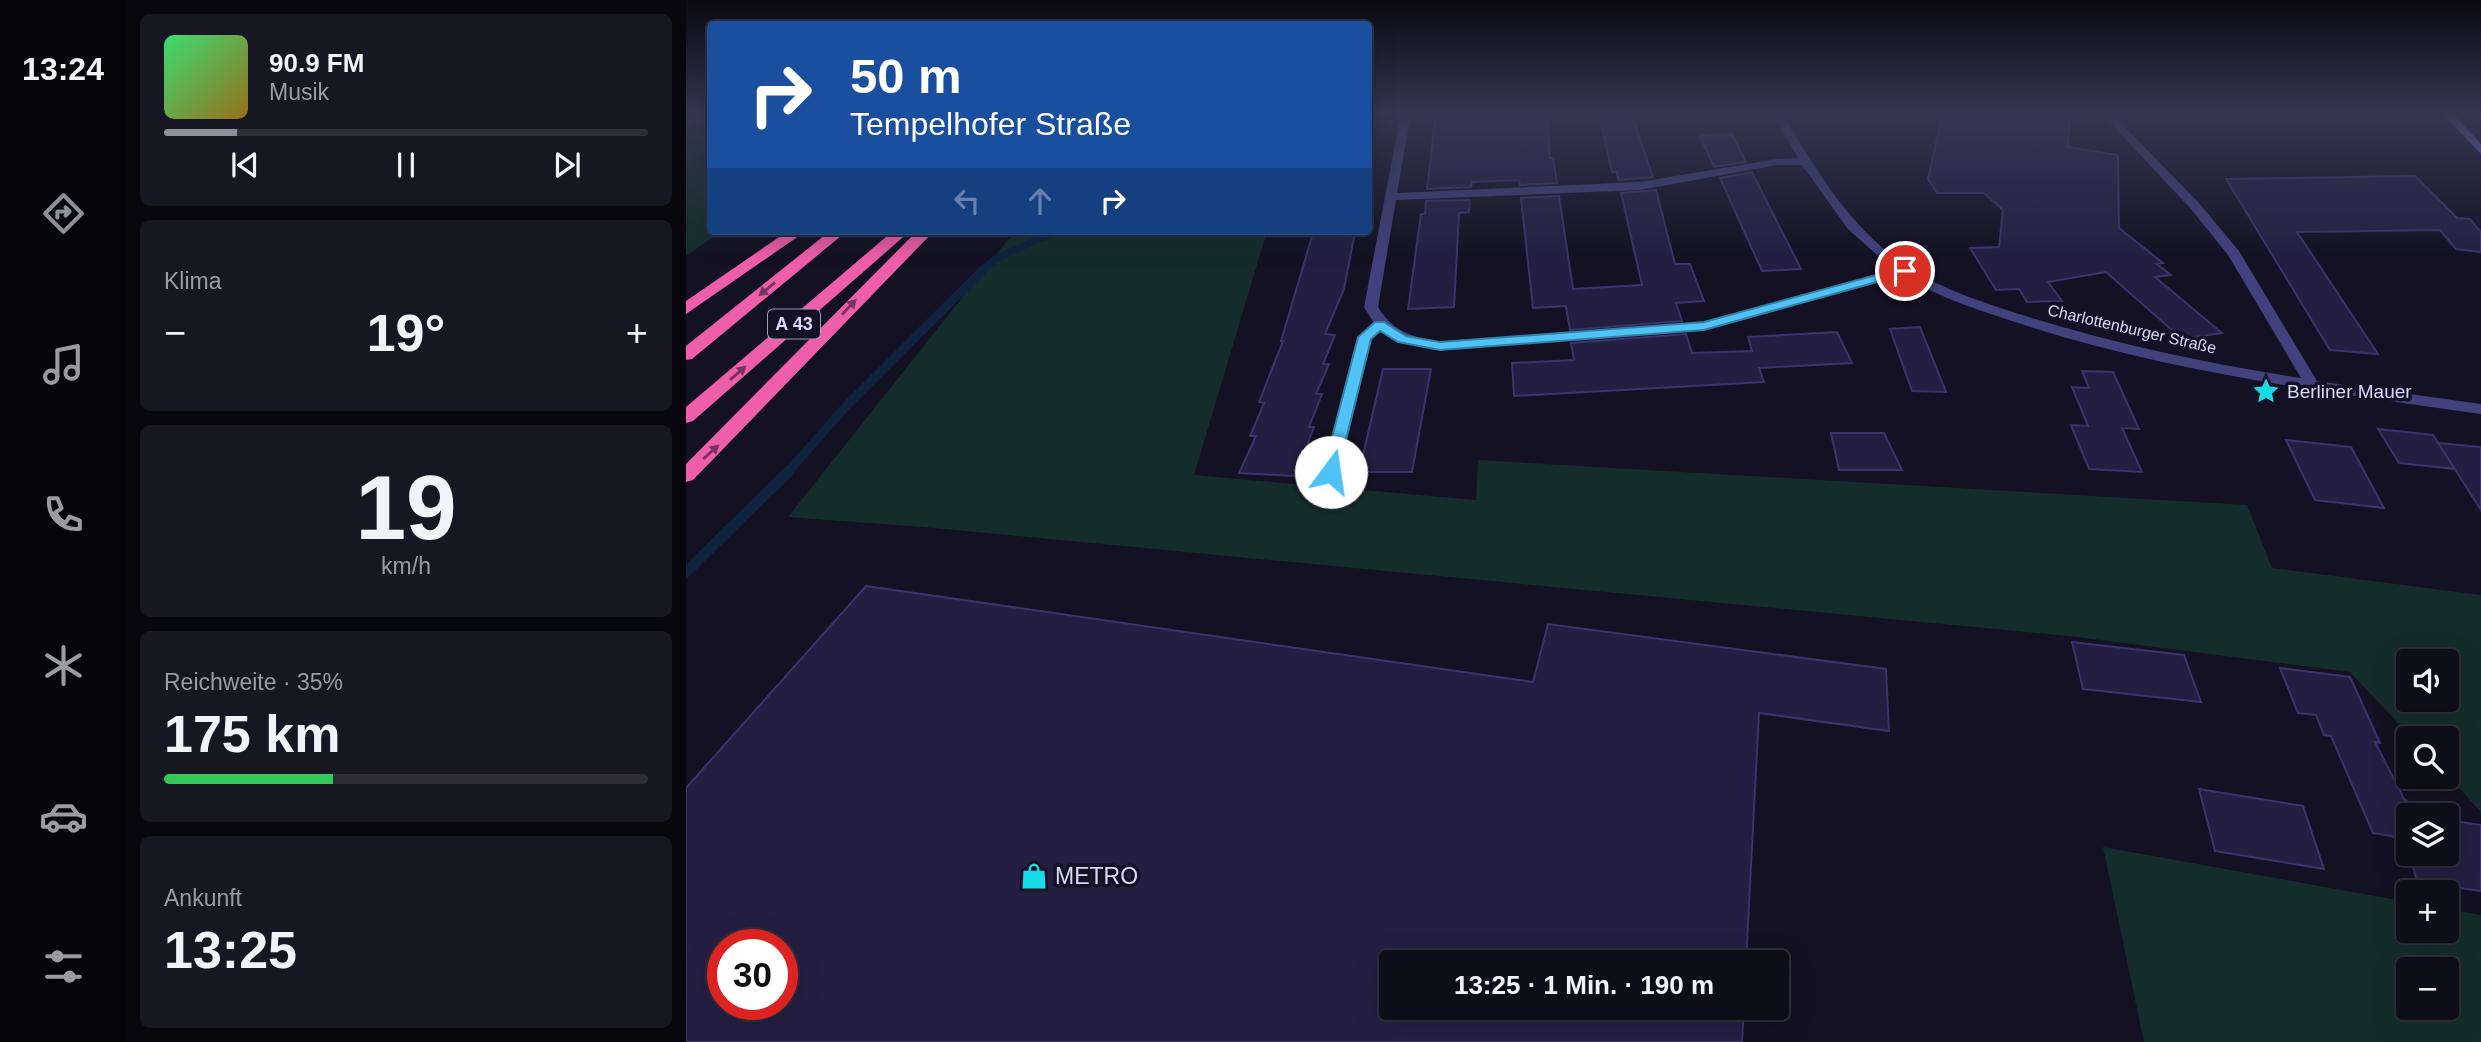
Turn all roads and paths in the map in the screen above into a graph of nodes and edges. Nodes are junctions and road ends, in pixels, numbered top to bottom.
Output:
1 (1805, 161) edge
2 (1397, 162) edge
3 (1787, 162) edge
4 (2153, 162) edge
5 (1391, 197) junction
6 (792, 235) edge
7 (834, 235) edge
8 (897, 235) edge
9 (922, 235) edge
10 (1905, 271) junction
11 (686, 309) edge
12 (1380, 325) junction
13 (686, 355) edge
14 (2311, 383) junction
15 (2481, 409) edge
16 (686, 417) edge
17 (1331, 472) dead end
18 (686, 475) edge

1 - 10 street, Charlottenburger Straße
2 - 5 street
3 - 5 street
4 - 14 street
5 - 12 street
6 - 11 highway
7 -> 13 highway, A 43
16 -> 8 highway, A 43
18 -> 9 highway
10 - 12 street
10 - 14 street, Charlottenburger Straße
12 - 17 street
14 - 15 street, Charlottenburger Straße

